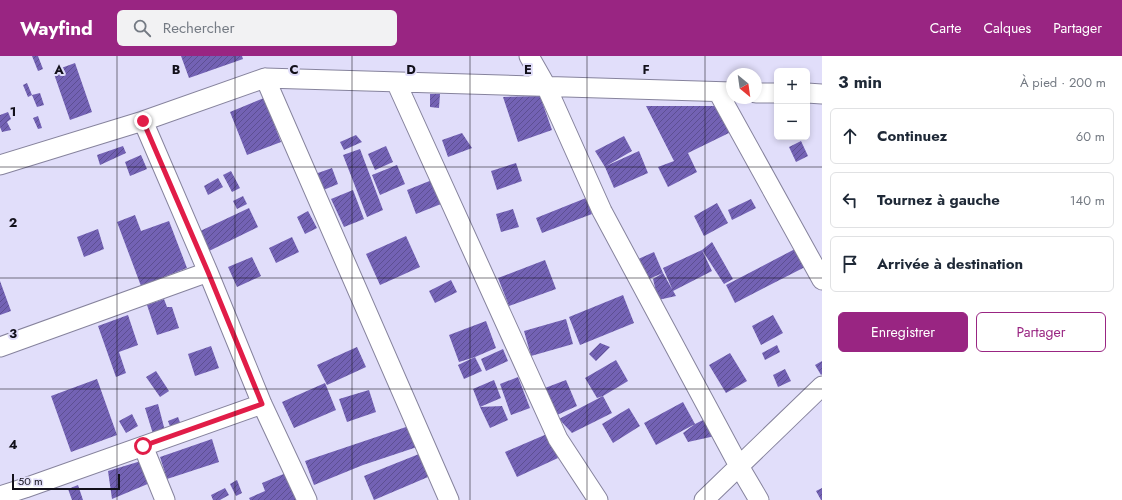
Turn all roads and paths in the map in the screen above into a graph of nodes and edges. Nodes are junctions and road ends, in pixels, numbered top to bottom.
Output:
1 (535, 58) edge
2 (265, 78) junction
3 (396, 82) junction
4 (546, 86) junction
5 (725, 92) edge
6 (762, 93) edge
7 (774, 93) edge
8 (810, 93) edge
9 (822, 94) edge
10 (143, 121) junction
11 (0, 165) edge
12 (208, 272) junction
13 (820, 272) edge
14 (0, 347) edge
15 (822, 386) edge
16 (262, 404) junction
17 (143, 446) junction
18 (739, 466) junction
19 (27, 494) edge
20 (0, 496) edge
21 (165, 500) edge
22 (306, 500) edge
23 (449, 500) edge
24 (598, 500) edge
25 (704, 500) edge
26 (759, 500) edge

1 - 4 street
2 - 3 street
2 - 10 street
2 - 23 street
3 - 4 street
3 - 24 street
4 - 5 street
4 - 18 street
5 - 13 street
6 - 7 street
8 - 9 street
10 - 11 street
10 - 12 street
12 - 14 street
12 - 16 street
15 - 18 street
16 - 17 street
16 - 22 street
17 - 19 street
17 - 21 street
18 - 25 street
18 - 26 street
19 - 20 street

